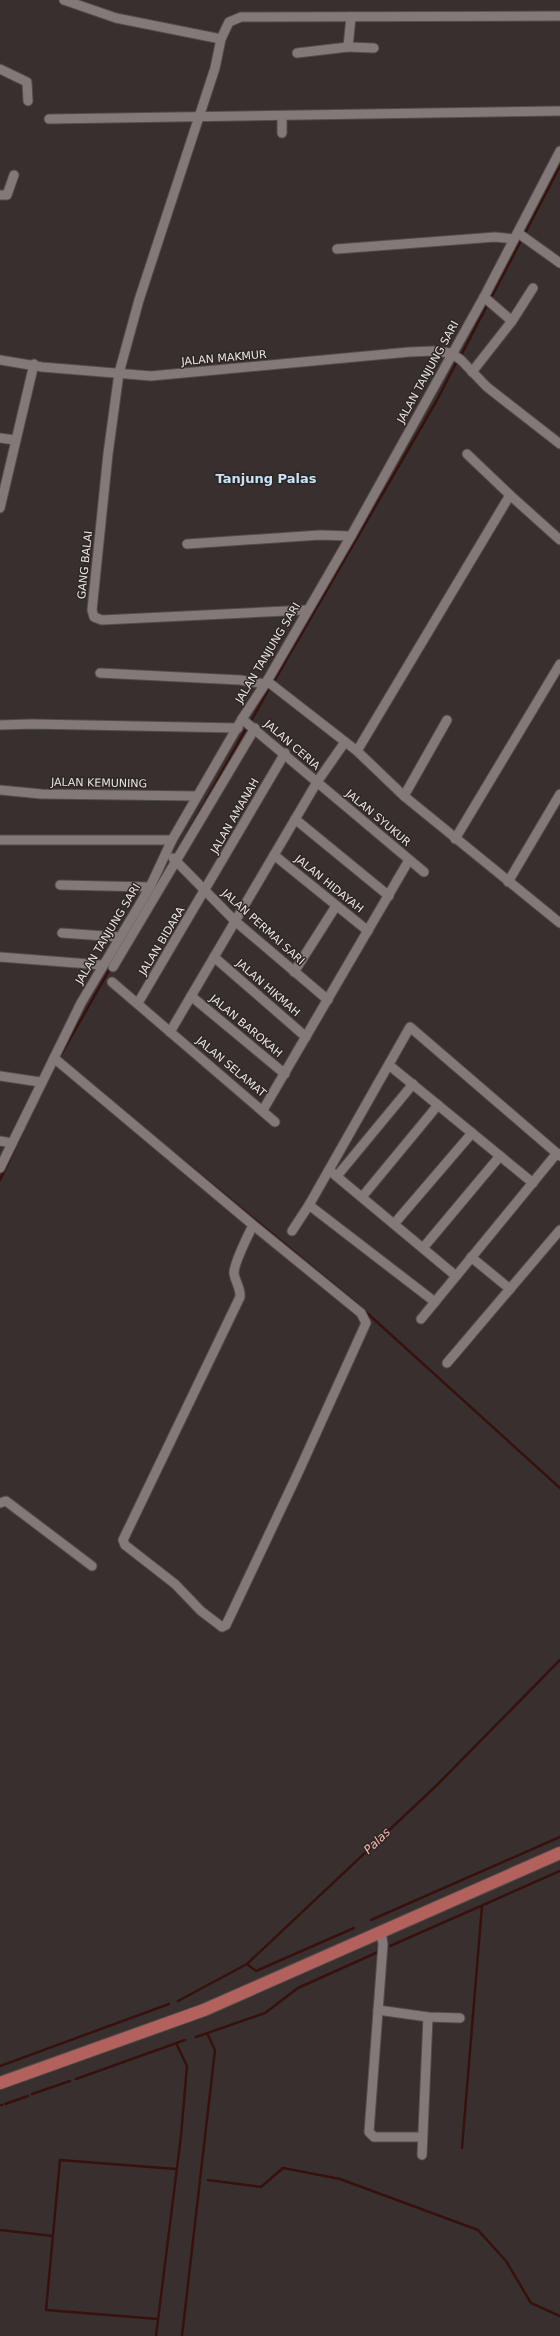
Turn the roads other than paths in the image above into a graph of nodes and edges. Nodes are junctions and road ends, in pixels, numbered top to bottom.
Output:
1 (64, 0) edge
2 (560, 16) edge
3 (350, 17) junction
4 (221, 39) junction
5 (348, 48) junction
6 (374, 48) dead end
7 (297, 53) dead end
8 (0, 69) edge
9 (28, 101) dead end
10 (560, 111) edge
11 (282, 116) junction
12 (198, 118) junction
13 (49, 119) dead end
14 (282, 133) dead end
15 (560, 151) edge
16 (14, 175) dead end
17 (0, 195) edge
18 (516, 236) junction
19 (338, 249) dead end
20 (560, 263) edge
21 (533, 288) dead end
22 (487, 300) junction
23 (512, 321) junction
24 (457, 356) junction
25 (0, 360) edge
26 (34, 364) junction
27 (472, 372) junction
28 (119, 373) junction
29 (0, 438) edge
30 (15, 440) junction
31 (560, 444) edge
32 (467, 454) dead end
33 (510, 495) junction
34 (0, 508) edge
35 (351, 536) junction
36 (560, 540) edge
37 (187, 544) dead end
38 (308, 610) junction
39 (560, 664) edge
40 (100, 673) dead end
41 (266, 683) junction
42 (447, 720) dead end
43 (247, 724) junction
44 (0, 725) edge
45 (345, 742) junction
46 (357, 751) junction
47 (284, 753) junction
48 (317, 782) junction
49 (0, 790) edge
50 (560, 794) edge
51 (198, 796) junction
52 (404, 796) junction
53 (296, 819) junction
54 (455, 839) junction
55 (0, 840) edge
56 (172, 840) junction
57 (274, 855) junction
58 (172, 857) junction
59 (409, 860) junction
60 (424, 872) dead end
61 (508, 882) junction
62 (60, 885) dead end
63 (150, 887) junction
64 (206, 890) junction
65 (388, 896) junction
66 (336, 906) junction
67 (235, 921) junction
68 (560, 923) edge
69 (368, 931) junction
70 (62, 933) dead end
71 (121, 942) junction
72 (0, 957) edge
73 (214, 958) junction
74 (102, 965) junction
75 (113, 967) dead end
76 (294, 972) junction
77 (112, 982) dead end
78 (192, 996) junction
79 (328, 1000) junction
80 (138, 1003) junction
81 (170, 1032) junction
82 (306, 1037) junction
83 (57, 1061) junction
84 (389, 1065) junction
85 (285, 1074) junction
86 (0, 1076) edge
87 (40, 1082) junction
88 (413, 1084) junction
89 (438, 1105) junction
90 (263, 1110) junction
91 (275, 1122) dead end
92 (472, 1133) junction
93 (0, 1140) edge
94 (12, 1142) junction
95 (558, 1155) edge
96 (500, 1156) junction
97 (0, 1168) edge
98 (329, 1170) junction
99 (337, 1176) junction
100 (533, 1183) junction
101 (362, 1197) junction
102 (309, 1205) junction
103 (394, 1224) junction
104 (253, 1225) junction
105 (560, 1230) edge
106 (292, 1231) dead end
107 (423, 1248) junction
108 (472, 1258) junction
109 (456, 1276) junction
110 (510, 1289) junction
111 (435, 1302) junction
112 (421, 1319) dead end
113 (447, 1363) dead end
114 (0, 1503) edge
115 (92, 1566) dead end
116 (560, 1853) edge
117 (381, 1932) junction
118 (378, 2010) junction
119 (428, 2017) junction
120 (460, 2018) dead end
121 (0, 2083) edge
122 (422, 2137) junction
123 (422, 2155) dead end

1 - 4 street
2 - 3 street
3 - 4 street
3 - 5 street
4 - 12 street
5 - 6 street
5 - 7 street
8 - 9 street
10 - 11 street
11 - 12 street
11 - 14 street
12 - 13 street
12 - 28 street
15 - 18 street, JALAN TANJUNG SARI
16 - 17 street
18 - 19 street
18 - 20 street
18 - 22 street, JALAN TANJUNG SARI
21 - 23 street
22 - 23 street
22 - 24 street, JALAN TANJUNG SARI
23 - 27 street
24 - 27 street
24 - 28 street, JALAN MAKMUR
24 - 35 street, JALAN TANJUNG SARI
25 - 26 street, JALAN MAKMUR
26 - 28 street, JALAN MAKMUR
26 - 30 street
27 - 31 street
28 - 38 street, GANG BALAI
29 - 30 street
30 - 34 street
32 - 33 street
33 - 36 street
33 - 46 street
35 - 37 street
35 - 38 street, JALAN TANJUNG SARI
38 - 41 street, JALAN TANJUNG SARI
39 - 54 street
40 - 41 street
41 - 43 street, JALAN TANJUNG SARI
41 - 45 street
42 - 52 street
43 - 44 street
43 - 47 street, JALAN CERIA
43 - 51 street, JALAN TANJUNG SARI
43 - 58 street
45 - 46 street
45 - 48 street
46 - 52 street
47 - 48 street, JALAN CERIA
47 - 64 street, JALAN AMANAH
48 - 53 street
48 - 59 street, JALAN SYUKUR
49 - 51 street, JALAN KEMUNING
50 - 61 street
51 - 56 street, JALAN TANJUNG SARI
52 - 54 street
53 - 57 street
53 - 65 street
54 - 61 street
55 - 56 street
56 - 58 street, JALAN TANJUNG SARI
57 - 66 street, JALAN HIDAYAH
57 - 67 street
58 - 63 street, JALAN TANJUNG SARI
58 - 64 street, JALAN PERMAI SARI
58 - 71 street
59 - 60 street, JALAN SYUKUR
59 - 65 street
61 - 68 street
62 - 63 street
63 - 71 street, JALAN TANJUNG SARI
64 - 67 street, JALAN PERMAI SARI
64 - 80 street, JALAN BIDARA
65 - 69 street
66 - 69 street, JALAN HIDAYAH
66 - 76 street
67 - 73 street
67 - 76 street, JALAN PERMAI SARI
69 - 79 street
70 - 71 street
71 - 74 street, JALAN TANJUNG SARI
71 - 75 street
72 - 74 street
73 - 78 street
73 - 82 street, JALAN HIKMAH
74 - 83 street, JALAN TANJUNG SARI
76 - 79 street, JALAN PERMAI SARI
77 - 80 street, JALAN SELAMAT
78 - 81 street
78 - 85 street, JALAN BAROKAH
79 - 82 street
80 - 81 street, JALAN SELAMAT
81 - 90 street, JALAN SELAMAT
82 - 85 street
83 - 87 street, JALAN TANJUNG SARI
83 - 104 street
84 - 88 street
84 - 95 street
84 - 98 street
85 - 90 street
86 - 87 street
87 - 94 street, JALAN TANJUNG SARI
88 - 89 street
88 - 99 street
89 - 92 street
89 - 101 street
90 - 91 street, JALAN SELAMAT
92 - 96 street
92 - 103 street
93 - 94 street
94 - 97 street, JALAN TANJUNG SARI
95 - 100 street
96 - 100 street
96 - 107 street
98 - 99 street
98 - 102 street
99 - 101 street
100 - 108 street
101 - 103 street
102 - 106 street
102 - 111 street
103 - 107 street
104 - 104 street
105 - 110 street
107 - 109 street
108 - 109 street
108 - 110 street
109 - 111 street
110 - 113 street
111 - 112 street
114 - 115 street
116 - 117 main road
117 - 118 street
117 - 121 main road
118 - 119 street
118 - 122 street
119 - 120 street
119 - 122 street
122 - 123 street

